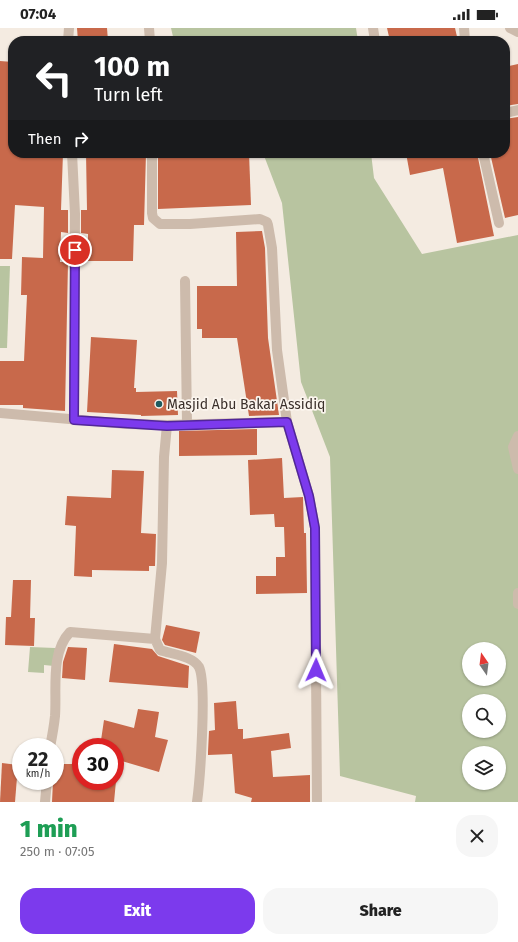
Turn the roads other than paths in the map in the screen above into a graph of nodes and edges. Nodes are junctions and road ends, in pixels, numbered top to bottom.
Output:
1 (510, 28) edge
2 (518, 32) edge
3 (72, 158) edge
4 (152, 158) edge
5 (484, 158) edge
6 (499, 223) dead end
7 (185, 281) dead end
8 (0, 414) edge
9 (74, 420) junction
10 (287, 422) junction
11 (186, 424) junction
12 (167, 426) junction
13 (518, 436) edge
14 (518, 469) edge
15 (518, 593) edge
16 (518, 604) edge
17 (155, 639) junction
18 (52, 738) edge
19 (47, 790) edge
20 (46, 802) edge
21 (197, 802) edge
22 (317, 802) edge

1 - 2 street
3 - 9 street
4 - 10 street
5 - 6 street
7 - 11 street
8 - 9 street
9 - 12 street
10 - 11 street
10 - 22 street
11 - 12 street
12 - 17 street
13 - 14 street
15 - 16 street
17 - 18 street
17 - 21 street
19 - 20 street

